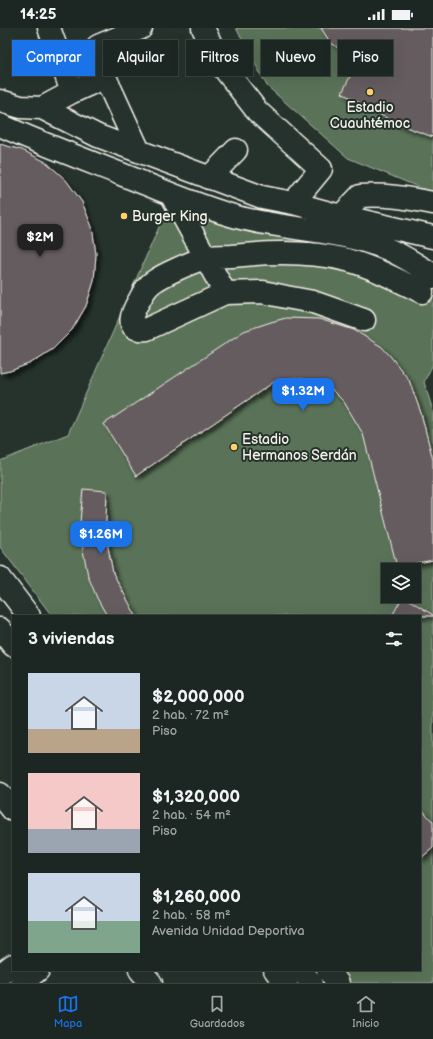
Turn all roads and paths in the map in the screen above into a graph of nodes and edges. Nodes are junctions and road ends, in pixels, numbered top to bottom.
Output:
1 (49, 28) edge
2 (203, 28) edge
3 (135, 29) edge
4 (105, 77) junction
5 (72, 92) junction
6 (0, 100) edge
7 (42, 108) junction
8 (0, 125) edge
9 (236, 150) dead end
10 (138, 151) junction
11 (209, 178) junction
12 (171, 194) junction
13 (293, 203) junction
14 (433, 203) edge
15 (341, 216) junction
16 (433, 237) edge
17 (206, 258) junction
18 (427, 285) edge
19 (224, 293) junction
20 (364, 320) dead end
21 (0, 578) edge
22 (28, 615) edge
23 (0, 629) edge
24 (12, 644) edge
25 (0, 794) edge
26 (12, 809) edge
27 (12, 966) edge
28 (37, 971) edge
29 (141, 971) edge
30 (276, 971) edge
31 (302, 971) edge
32 (329, 971) edge
33 (0, 975) edge
34 (22, 983) edge
35 (151, 983) edge
36 (286, 983) edge
37 (311, 983) edge
38 (338, 983) edge

1 - 5 street
2 - 13 street
3 - 4 street
4 - 5 street
4 - 10 street
5 - 7 street
6 - 7 street
7 - 10 street
8 - 12 street
9 - 11 street
10 - 11 street
11 - 13 street
12 - 17 street
12 - 18 street
13 - 15 street
14 - 15 street
15 - 16 street
17 - 18 street
17 - 19 street
17 - 19 street
19 - 20 street
21 - 22 street
23 - 24 street
25 - 26 street
27 - 33 street
28 - 34 street
29 - 35 street
30 - 36 street
31 - 37 street
32 - 38 street

